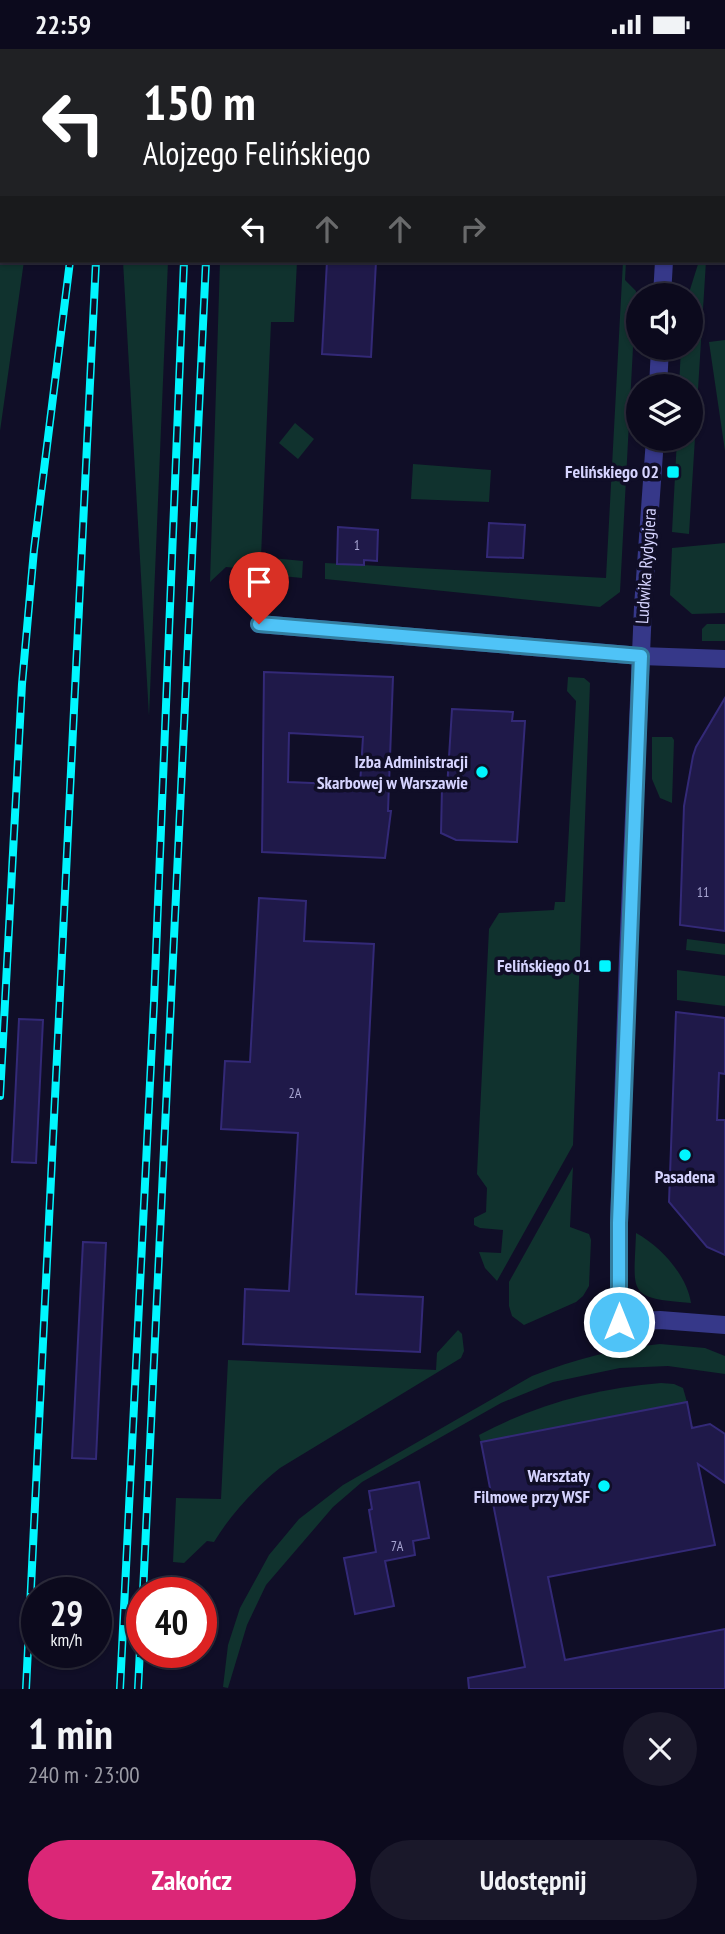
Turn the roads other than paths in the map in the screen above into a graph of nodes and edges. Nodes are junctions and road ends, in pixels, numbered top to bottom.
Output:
1 (664, 263) edge
2 (663, 283) edge
3 (654, 451) edge
4 (259, 624) dead end
5 (641, 656) junction
6 (725, 659) edge
7 (725, 1325) edge

1 - 2 street
3 - 5 street, Ludwika Rydygiera
4 - 5 street
5 - 6 street
5 - 7 street, Ludwika Rydygiera

